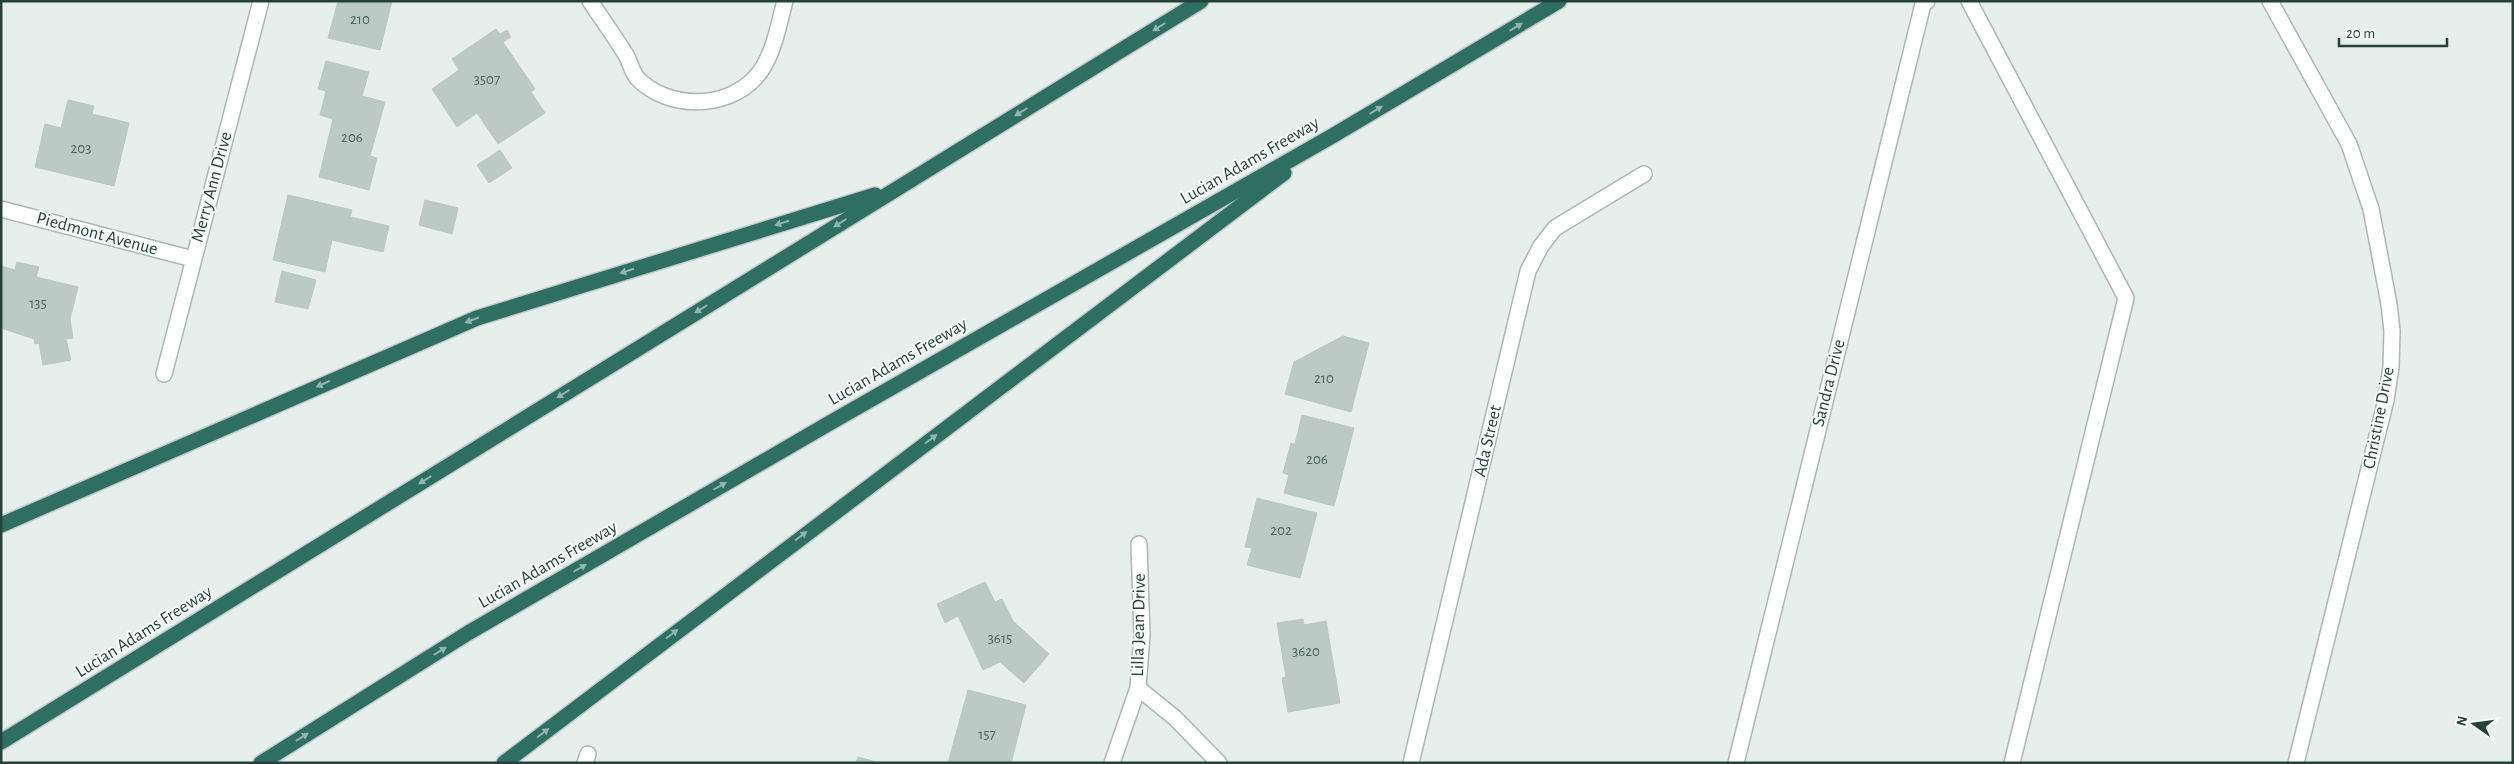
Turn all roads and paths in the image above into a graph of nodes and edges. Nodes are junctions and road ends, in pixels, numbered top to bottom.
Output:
1 (261, 1) edge
2 (590, 1) edge
3 (785, 1) edge
4 (1201, 1) edge
5 (1559, 1) edge
6 (1969, 1) edge
7 (2270, 1) edge
8 (1925, 2) edge
9 (1334, 135) junction
10 (1644, 174) dead end
11 (896, 188) junction
12 (1, 209) edge
13 (193, 259) junction
14 (164, 374) dead end
15 (1, 525) edge
16 (1139, 544) dead end
17 (1138, 688) junction
18 (1, 742) edge
19 (261, 763) edge
20 (504, 763) edge
21 (1112, 763) edge
22 (1219, 763) edge
23 (1411, 763) edge
24 (1736, 763) edge
25 (2012, 763) edge
26 (2296, 763) edge

1 - 13 street, Merry Ann Drive
2 - 3 street
4 -> 11 highway, Lucian Adams Freeway
9 -> 5 highway, Lucian Adams Freeway
6 - 25 street
7 - 26 street, Christine Drive
8 - 24 street, Sandra Drive
19 -> 9 highway, Lucian Adams Freeway
20 -> 9 highway
10 - 23 street, Ada Street
11 -> 15 highway
11 -> 18 highway, Lucian Adams Freeway
12 - 13 street, Piedmont Avenue
13 - 14 street, Merry Ann Drive
16 - 17 street, Lilla Jean Drive
17 - 21 street, Lilla Jean Drive
17 - 22 street

